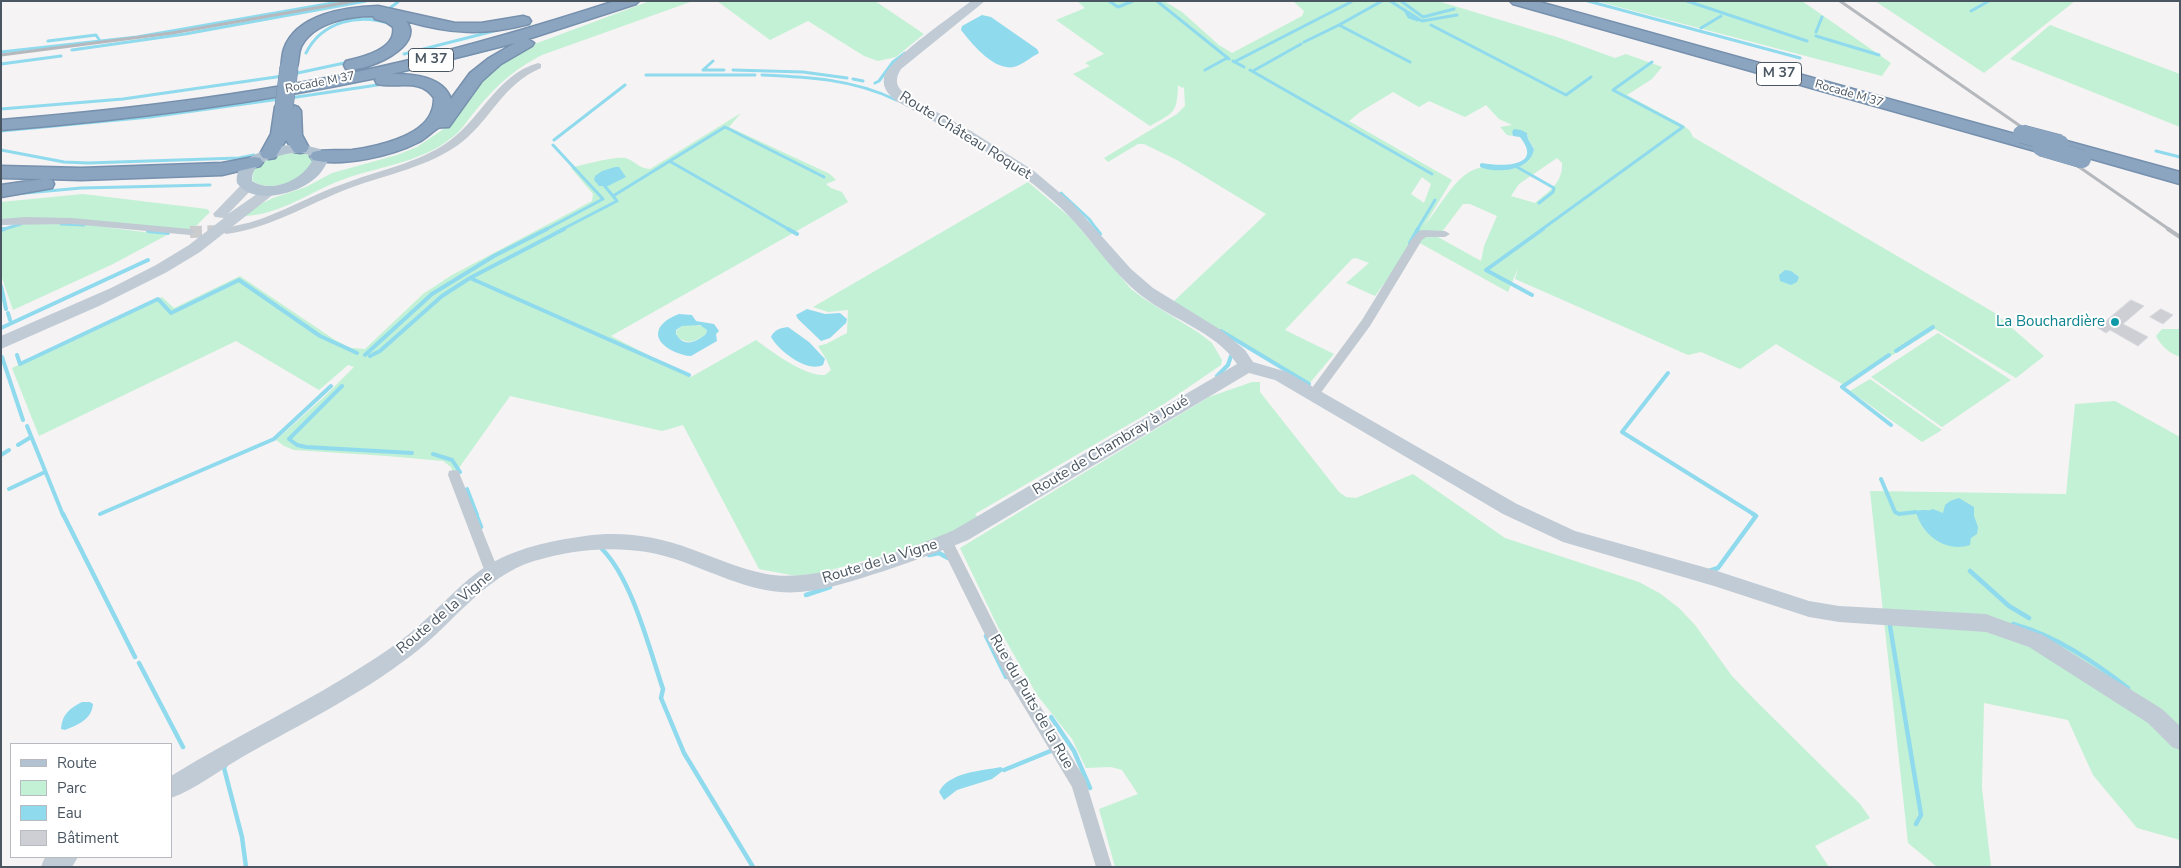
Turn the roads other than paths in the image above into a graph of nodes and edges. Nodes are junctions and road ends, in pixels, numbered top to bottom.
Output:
1 (597, 1) edge
2 (979, 1) edge
3 (1518, 1) edge
4 (1542, 1) edge
5 (620, 2) edge
6 (538, 66) dead end
7 (294, 72) junction
8 (237, 98) junction
9 (288, 106) junction
10 (1, 117) edge
11 (1, 124) edge
12 (300, 148) junction
13 (319, 156) junction
14 (1, 157) edge
15 (261, 158) junction
16 (1, 172) edge
17 (135, 174) junction
18 (313, 174) junction
19 (1, 178) edge
20 (2180, 178) edge
21 (246, 183) junction
22 (2180, 186) edge
23 (272, 190) junction
24 (1, 191) edge
25 (1, 222) edge
26 (226, 231) tunnel mouth
27 (190, 232) tunnel mouth
28 (1445, 234) dead end
29 (1, 333) edge
30 (1, 343) edge
31 (1247, 366) junction
32 (1313, 395) junction
33 (454, 475) dead end
34 (975, 527) joint
35 (946, 542) junction
36 (492, 572) junction
37 (2180, 740) edge
38 (172, 787) edge
39 (66, 858) edge
40 (52, 867) edge
41 (1104, 867) edge

1 - 7 highway, M 37
2 - 31 street, Route Château Roquet
3 - 22 highway, Rocade M 37 / M 37, bridge
4 - 20 highway, Rocade M 37 / M 37, bridge
5 - 7 highway, Rocade M 37 / M 37
5 - 8 highway, Rocade M 37 / M 37
5 - 18 highway, M 37
6 - 26 street
7 - 7 highway, M 37
7 - 9 highway, M 37, bridge
7 - 10 highway, Rocade M 37 / M 37
8 - 11 highway, Rocade M 37 / M 37
8 - 13 highway, M 37
9 - 12 highway, M 37
9 - 15 highway, M 37
12 - 13 main road
12 - 15 main road
13 - 18 main road
14 - 17 highway
15 - 17 highway
15 - 21 main road
16 - 17 highway
17 - 19 highway
17 - 21 highway
17 - 24 highway
18 - 23 main road
21 - 23 main road
21 - 29 street
23 - 30 street
25 - 27 street
28 - 32 street
31 - 32 street
31 - 34 street, Route de Chambray à Joué
32 - 37 street
33 - 36 street
34 - 35 street, Route de la Vigne
35 - 36 street, Route de la Vigne
35 - 41 street, Rue du Puits de la Rue
36 - 38 street, Route de la Vigne
39 - 40 street

